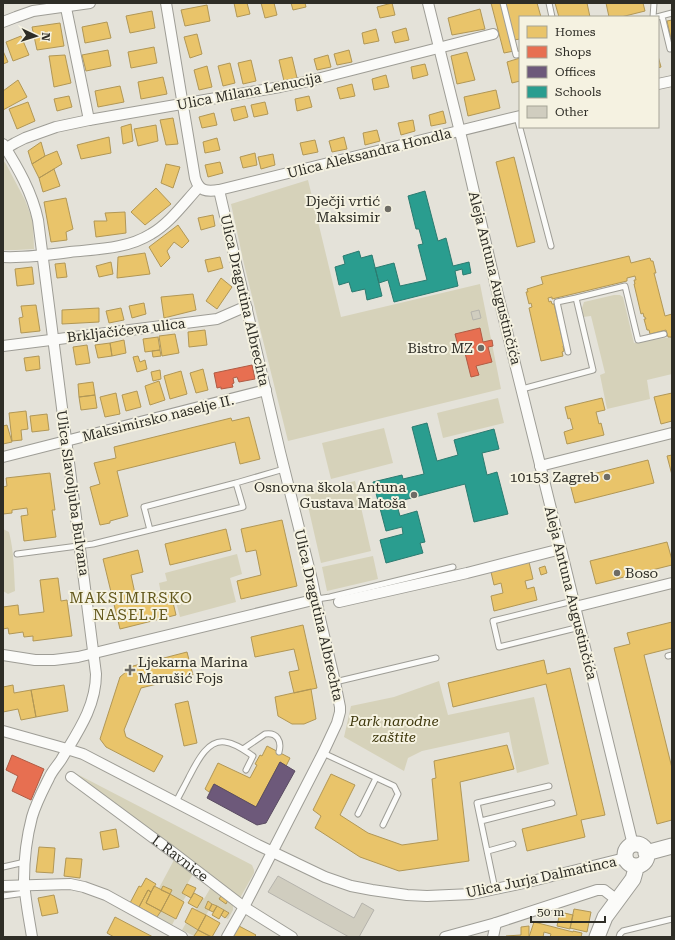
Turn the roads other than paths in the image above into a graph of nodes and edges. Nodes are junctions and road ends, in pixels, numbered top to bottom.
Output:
1 (90, 3) edge
2 (166, 3) edge
3 (428, 3) edge
4 (503, 3) edge
5 (549, 3) edge
6 (654, 3) edge
7 (65, 5) edge
8 (672, 13) edge
9 (552, 16) edge
10 (653, 16) edge
11 (659, 16) edge
12 (3, 22) edge
13 (493, 34) dead end
14 (439, 48) junction
15 (670, 49) dead end
16 (518, 56) edge
17 (672, 81) edge
18 (659, 84) edge
19 (183, 104) junction
20 (518, 116) edge
21 (89, 120) junction
22 (521, 128) edge
23 (459, 131) junction
24 (4, 147) edge
25 (199, 188) junction
26 (219, 190) junction
27 (551, 246) dead end
28 (43, 255) junction
29 (3, 258) edge
30 (576, 298) junction
31 (246, 308) junction
32 (664, 334) dead end
33 (53, 339) junction
34 (3, 346) edge
35 (568, 352) dead end
36 (522, 389) junction
37 (266, 390) junction
38 (672, 433) edge
39 (65, 442) junction
40 (3, 457) edge
41 (540, 466) junction
42 (284, 469) junction
43 (236, 483) junction
44 (150, 530) junction
45 (80, 546) junction
46 (561, 549) junction
47 (17, 554) dead end
48 (453, 567) dead end
49 (672, 583) edge
50 (316, 599) junction
51 (339, 602) dead end
52 (574, 604) junction
53 (580, 627) junction
54 (93, 654) junction
55 (3, 655) edge
56 (436, 658) dead end
57 (335, 682) junction
58 (3, 731) edge
59 (67, 749) junction
60 (243, 749) junction
61 (279, 752) dead end
62 (323, 753) junction
63 (246, 770) dead end
64 (71, 777) dead end
65 (376, 778) junction
66 (549, 786) dead end
67 (176, 802) junction
68 (552, 802) dead end
69 (358, 814) dead end
70 (481, 821) junction
71 (383, 825) dead end
72 (513, 844) dead end
73 (633, 845) junction
74 (672, 846) edge
75 (488, 851) junction
76 (272, 852) junction
77 (646, 853) junction
78 (25, 862) junction
79 (631, 862) junction
80 (3, 867) edge
81 (3, 886) edge
82 (25, 889) junction
83 (496, 889) junction
84 (3, 896) edge
85 (617, 900) junction
86 (244, 907) junction
87 (672, 919) edge
88 (496, 923) junction
89 (32, 937) edge
90 (182, 937) edge
91 (227, 937) edge
92 (292, 937) edge
93 (445, 937) edge
94 (493, 937) edge
95 (597, 937) edge
96 (619, 937) edge

1 - 7 street
2 - 19 street
3 - 14 street, Aleja Antuna Augustinčića
4 - 16 lane
5 - 9 lane
6 - 10 lane
7 - 12 street
7 - 21 street
8 - 11 lane
11 - 15 lane
13 - 14 street, Ulica Milana Lenucija
14 - 19 street, Ulica Milana Lenucija
14 - 23 street, Aleja Antuna Augustinčića
17 - 18 street
19 - 21 street, Ulica Milana Lenucija
19 - 25 street
20 - 23 street, Ulica Aleksandra Hondla
21 - 24 street, Ulica Milana Lenucija
22 - 27 lane
23 - 26 street, Ulica Aleksandra Hondla
23 - 36 street, Aleja Antuna Augustinčića
24 - 28 street, Ulica Slavoljuba Bulvana
25 - 26 street, Ulica Aleksandra Hondla
25 - 28 street
26 - 31 street, Ulica Dragutina Albrechta
28 - 29 street
28 - 33 street, Ulica Slavoljuba Bulvana
30 - 32 lane
30 - 35 lane
30 - 36 lane
31 - 33 street, Brkljačićeva ulica
31 - 37 street, Ulica Dragutina Albrechta
33 - 34 street, Brkljačićeva ulica
33 - 39 street, Ulica Slavoljuba Bulvana
36 - 41 street, Aleja Antuna Augustinčića
37 - 39 street, Maksimirsko naselje II.
37 - 42 street, Ulica Dragutina Albrechta
38 - 41 street
39 - 40 street, Maksimirsko naselje II.
39 - 45 street, Ulica Slavoljuba Bulvana
41 - 46 street, Aleja Antuna Augustinčića
42 - 43 lane
42 - 50 street, Ulica Dragutina Albrechta
43 - 44 lane
43 - 44 lane
44 - 45 lane
45 - 47 lane
45 - 54 street, Ulica Slavoljuba Bulvana
46 - 51 street
46 - 52 street, Aleja Antuna Augustinčića
48 - 50 lane
49 - 52 street
50 - 54 street
50 - 57 street, Ulica Dragutina Albrechta
52 - 53 street, Aleja Antuna Augustinčića
52 - 53 lane
53 - 73 street, Aleja Antuna Augustinčića
54 - 55 street
54 - 59 street, Ulica Slavoljuba Bulvana
56 - 57 lane
57 - 62 street, Ulica Dragutina Albrechta
58 - 59 street
59 - 67 street
59 - 78 street, Ulica Slavoljuba Bulvana
60 - 61 lane
60 - 63 lane
60 - 67 lane
62 - 65 lane
62 - 76 street, Ulica Dragutina Albrechta
64 - 86 street, I. Ravnice
65 - 69 lane
65 - 71 lane
66 - 70 lane
67 - 76 street
68 - 70 lane
70 - 75 lane
72 - 75 lane
73 - 77 street
73 - 79 street
74 - 77 street
75 - 83 lane
76 - 83 street, Ulica Jurja Dalmatinca
76 - 86 street, Ulica Dragutina Albrechta
77 - 79 street
78 - 80 lane
78 - 82 street, Ulica Slavoljuba Bulvana
79 - 83 street, Ulica Jurja Dalmatinca
79 - 85 street
81 - 82 street
82 - 84 lane
82 - 89 street, Ulica Slavoljuba Bulvana
82 - 90 street
85 - 88 street
85 - 95 street
86 - 91 street, Ulica Dragutina Albrechta
86 - 92 street, I. Ravnice
87 - 96 lane
88 - 93 street
88 - 94 street

